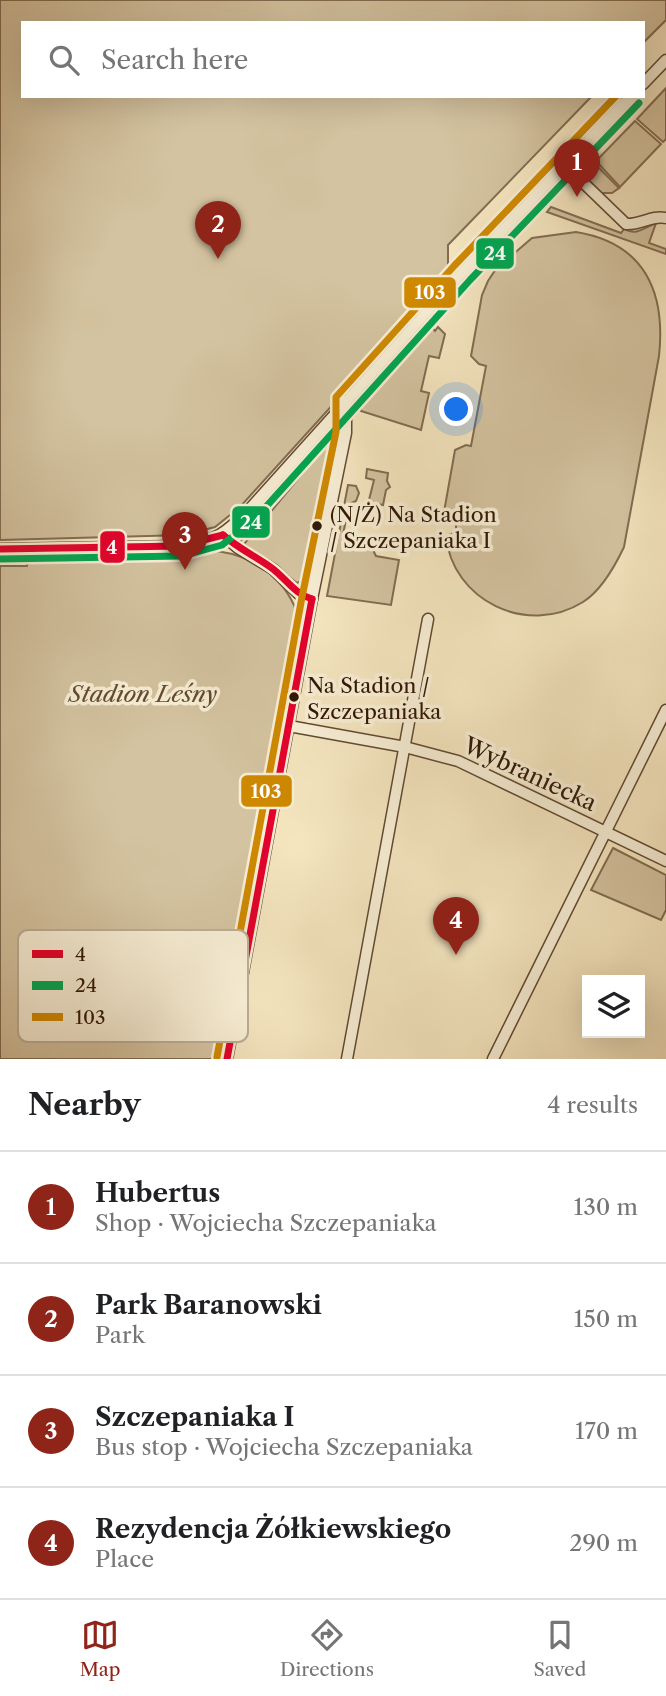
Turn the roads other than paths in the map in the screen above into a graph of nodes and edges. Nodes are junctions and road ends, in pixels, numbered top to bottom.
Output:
1 (666, 60) edge
2 (645, 82) edge
3 (629, 98) edge
4 (565, 165) junction
5 (666, 218) edge
6 (346, 401) junction
7 (223, 535) junction
8 (0, 549) edge
9 (312, 599) junction
10 (428, 619) dead end
11 (666, 710) edge
12 (289, 726) junction
13 (405, 747) junction
14 (606, 832) junction
15 (666, 861) edge
16 (248, 946) edge
17 (346, 1059) edge
18 (493, 1059) edge

1 - 2 street
3 - 4 street
4 - 5 street
4 - 6 street
6 - 7 street
6 - 9 street
7 - 8 street
7 - 9 street
9 - 12 street
10 - 13 street
11 - 14 street
12 - 13 street, Wybraniecka
12 - 16 street
13 - 14 street, Wybraniecka
13 - 17 street
14 - 15 street, Wybraniecka
14 - 18 street

